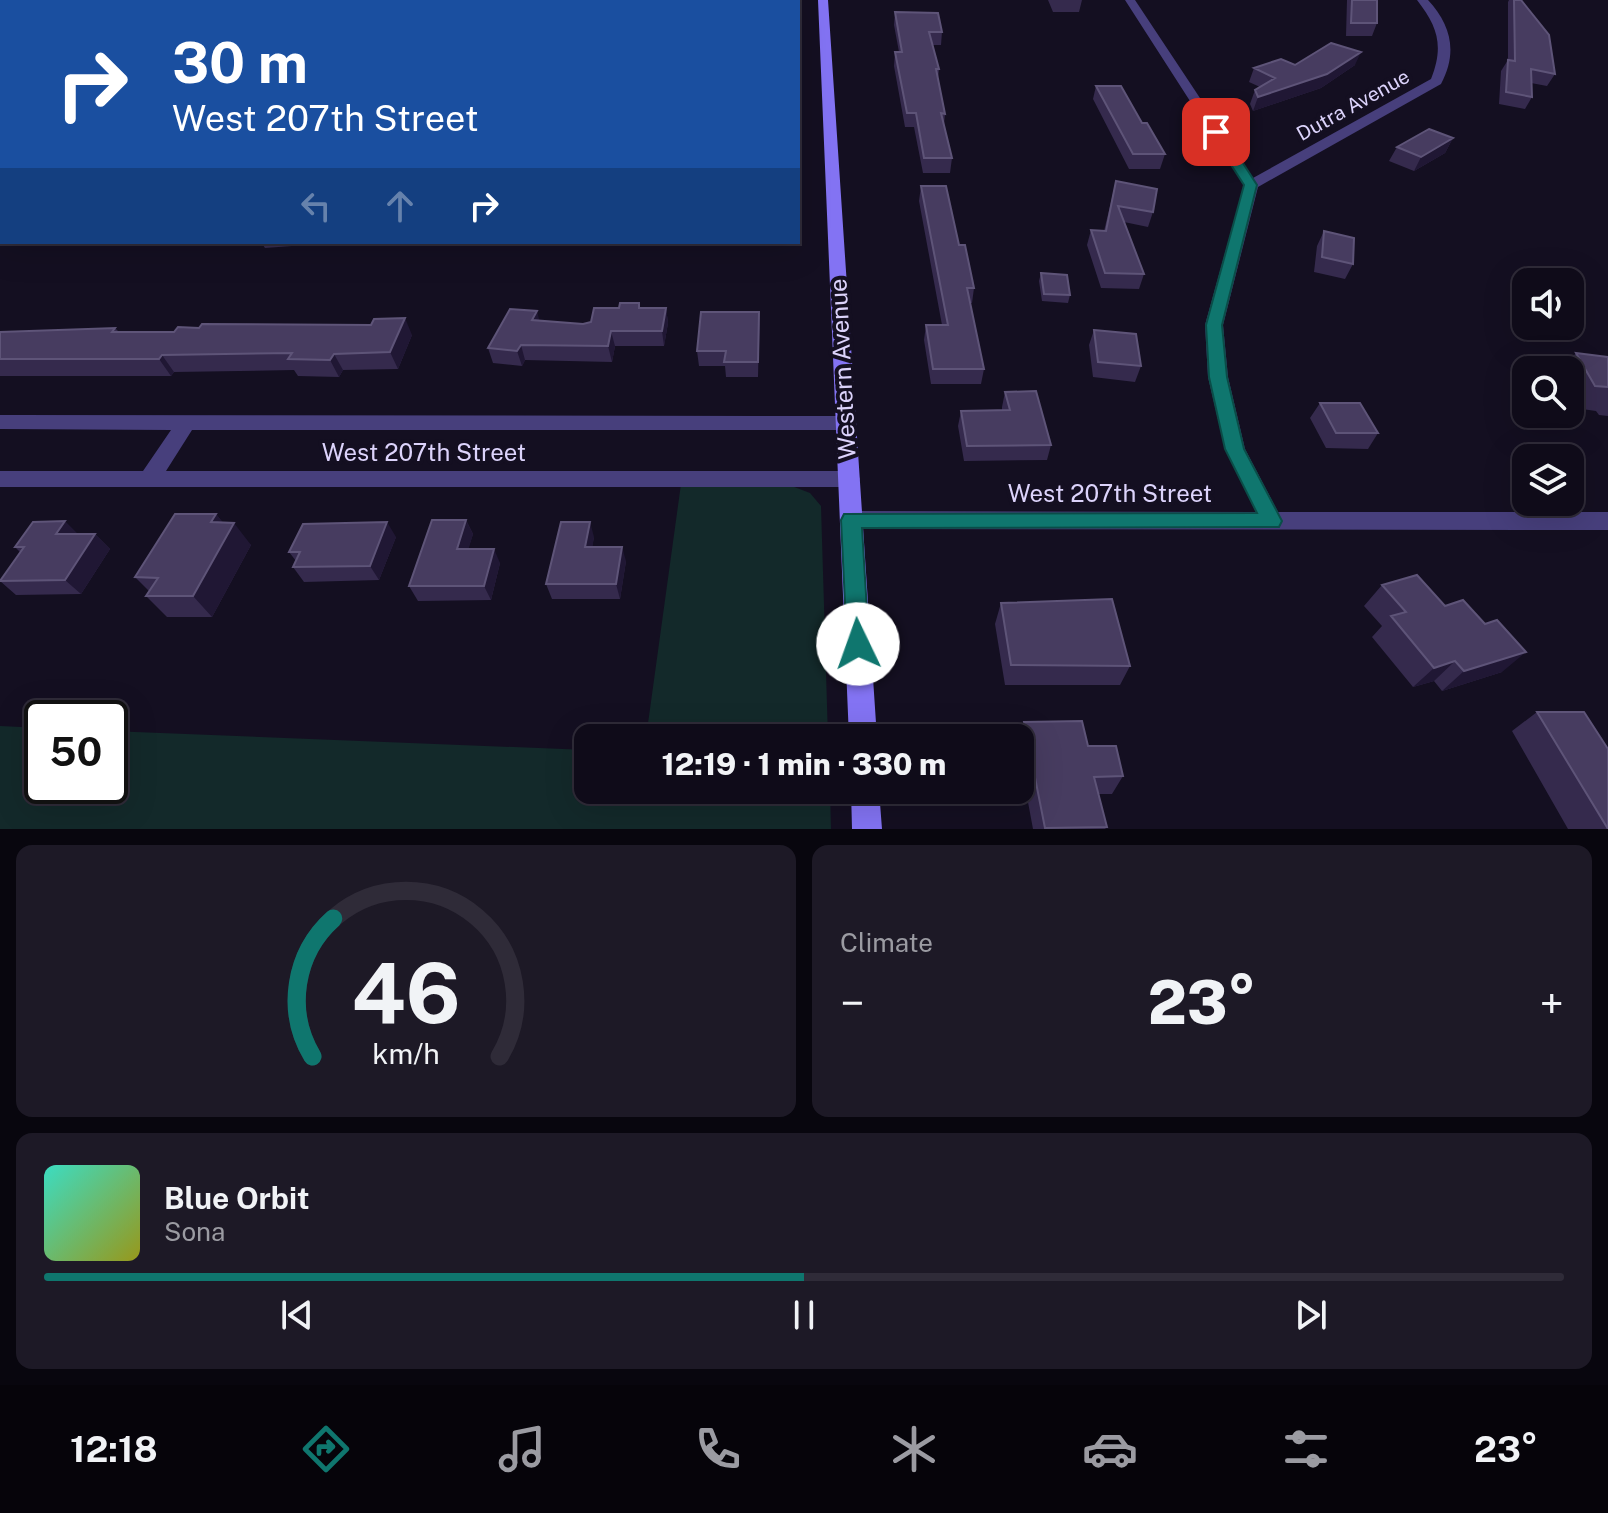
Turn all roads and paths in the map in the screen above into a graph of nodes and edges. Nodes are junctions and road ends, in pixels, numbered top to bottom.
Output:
1 (823, 0) edge
2 (1130, 0) edge
3 (1422, 0) edge
4 (1251, 185) junction
5 (0, 422) edge
6 (186, 423) junction
7 (846, 423) junction
8 (0, 479) edge
9 (149, 479) junction
10 (849, 479) junction
11 (851, 520) junction
12 (1272, 521) junction
13 (1606, 523) edge
14 (862, 724) edge
15 (866, 804) edge
16 (867, 829) edge

1 - 7 main road, Western Avenue
2 - 4 street
3 - 4 street, Dutra Avenue
4 - 12 street
5 - 6 street, West 207th Street
6 - 7 street, West 207th Street
6 - 9 street
7 - 10 main road, Western Avenue
8 - 9 street, West 207th Street
9 - 10 street, West 207th Street
10 - 11 main road, Western Avenue
11 - 12 street, West 207th Street
11 - 14 main road, Western Avenue
12 - 13 street, West 207th Street
15 - 16 main road

